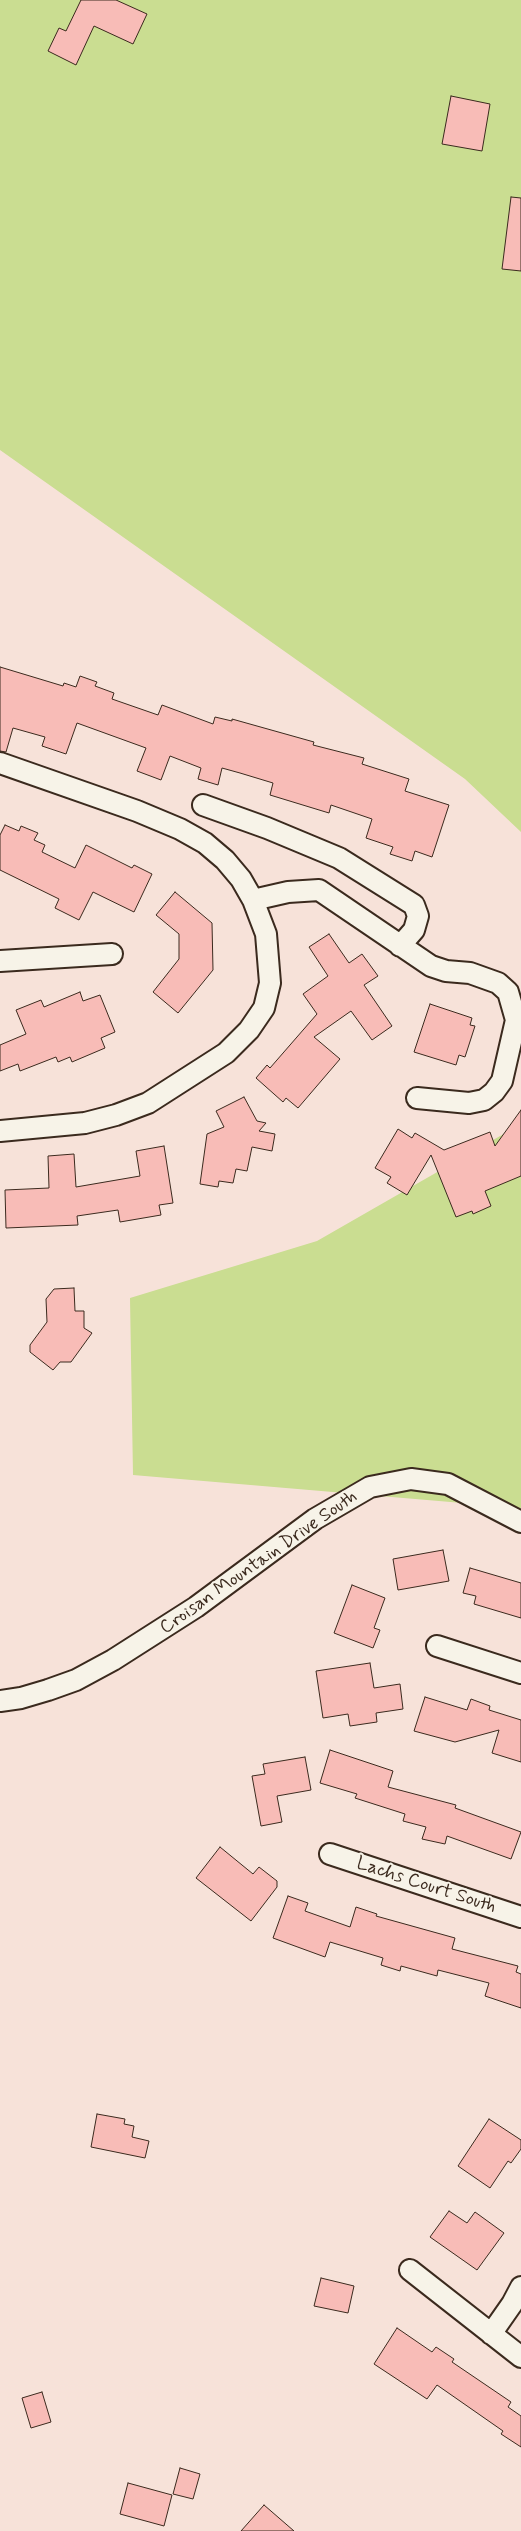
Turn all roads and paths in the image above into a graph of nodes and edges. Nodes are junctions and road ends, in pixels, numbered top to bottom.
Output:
1 (0, 763) edge
2 (203, 804) dead end
3 (253, 900) junction
4 (400, 946) junction
5 (112, 954) dead end
6 (0, 961) edge
7 (417, 1098) dead end
8 (0, 1131) edge
9 (521, 1522) edge
10 (437, 1646) dead end
11 (521, 1673) edge
12 (0, 1701) edge
13 (330, 1854) dead end
14 (521, 1917) edge
15 (410, 2270) dead end
16 (521, 2288) edge
17 (491, 2334) junction
18 (521, 2357) edge

1 - 3 street
2 - 4 street
3 - 4 street
3 - 8 street
4 - 7 street
5 - 6 street
9 - 12 street, Croisan Mountain Drive South
10 - 11 street
13 - 14 street, Lachs Court South
15 - 17 street
16 - 17 street
17 - 18 street

